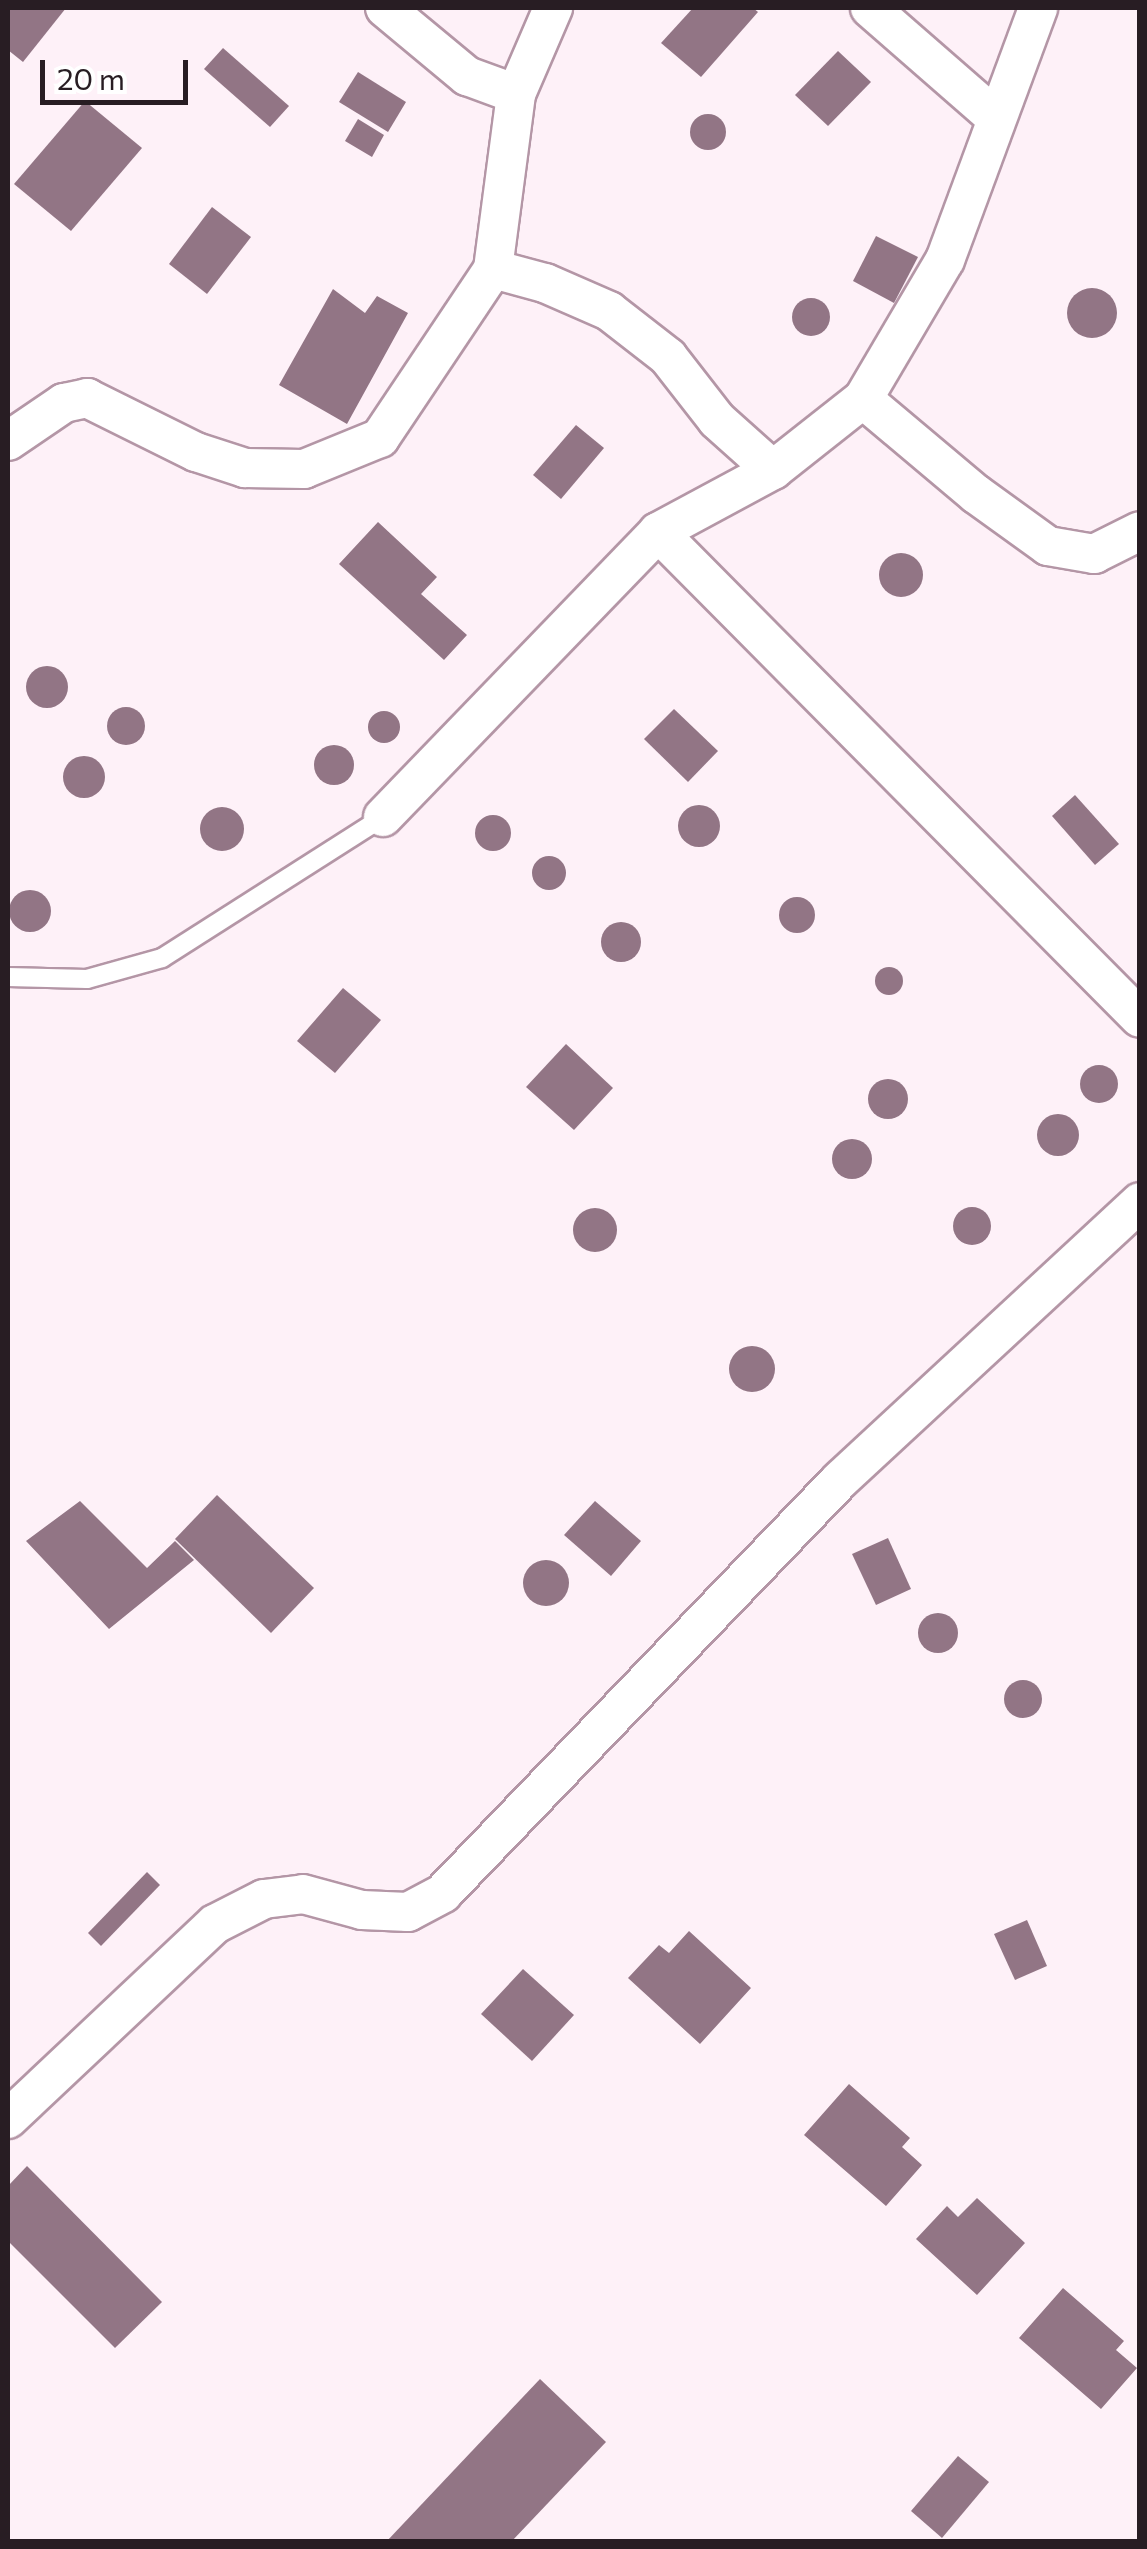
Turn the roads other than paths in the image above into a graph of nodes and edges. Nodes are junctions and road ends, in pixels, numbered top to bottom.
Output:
1 (385, 8) edge
2 (553, 8) edge
3 (870, 8) edge
4 (1038, 8) edge
5 (516, 94) junction
6 (994, 117) junction
7 (493, 269) junction
8 (863, 399) junction
9 (8, 441) edge
10 (773, 470) junction
11 (1140, 531) edge
12 (658, 532) junction
13 (384, 818) joint
14 (8, 977) edge
15 (1140, 1018) edge
16 (1140, 1202) edge
17 (8, 2118) edge

1 - 5 street
2 - 5 street
3 - 6 street
4 - 6 street
5 - 7 street
6 - 8 street
7 - 9 street
7 - 10 street
8 - 10 street
8 - 11 street
10 - 12 street
12 - 13 street
12 - 15 street
13 - 14 lane
16 - 17 street

